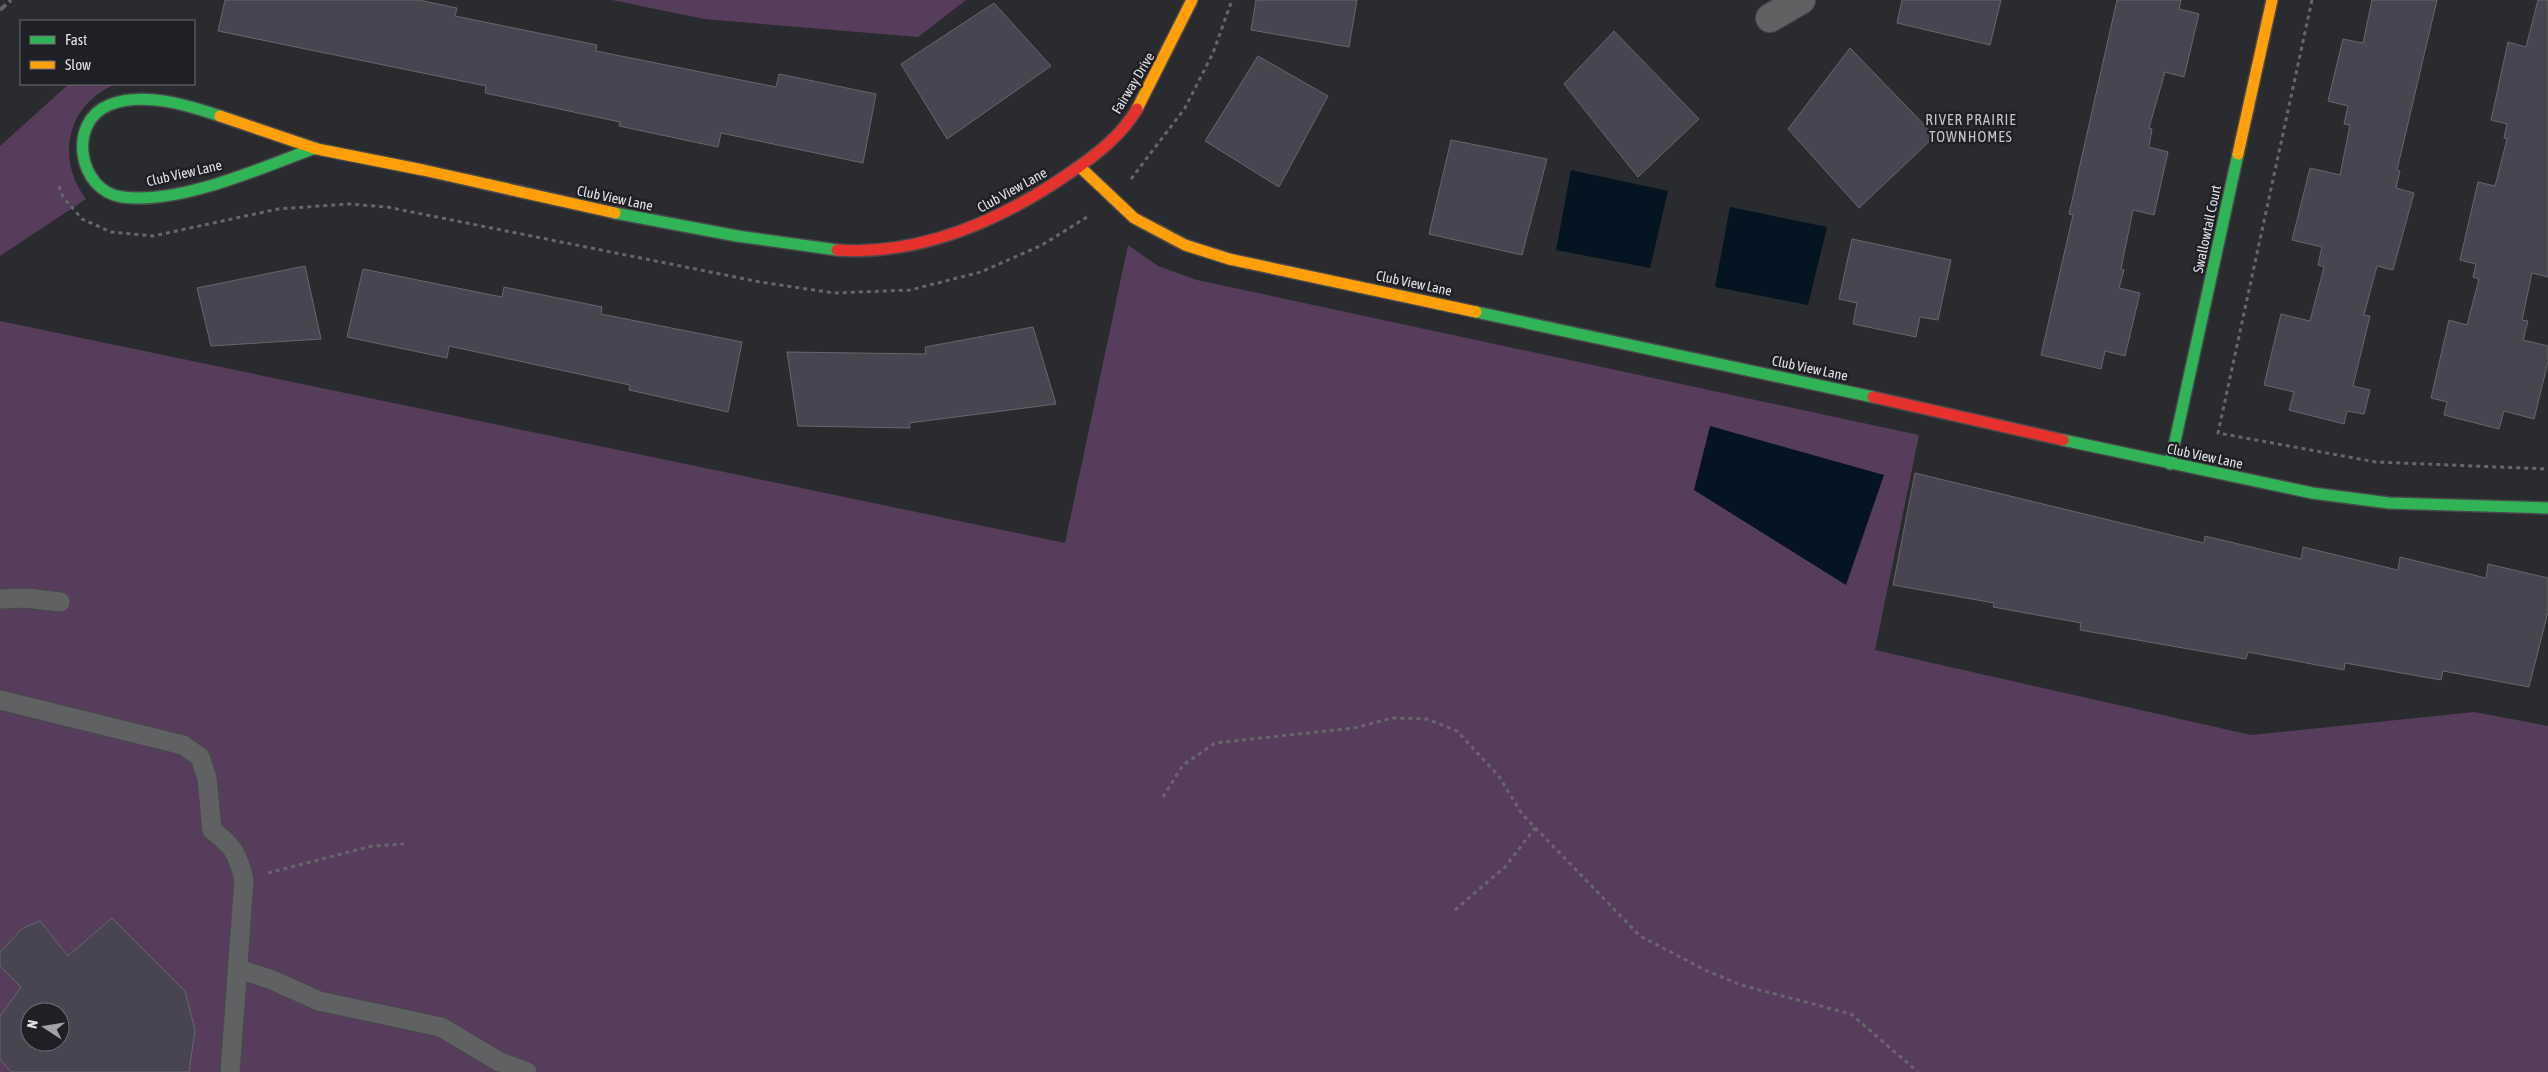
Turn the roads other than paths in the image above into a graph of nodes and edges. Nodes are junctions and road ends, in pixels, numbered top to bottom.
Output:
1 (1192, 0) edge
2 (1801, 0) edge
3 (2272, 0) edge
4 (1770, 18) dead end
5 (315, 148) junction
6 (1080, 167) junction
7 (2170, 464) junction
8 (2548, 508) edge
9 (0, 599) edge
10 (60, 602) dead end
11 (0, 700) edge
12 (238, 968) junction
13 (230, 1072) edge
14 (527, 1072) edge

1 - 6 street, Fairway Drive
2 - 4 street
3 - 7 street, Swallowtail Court
5 - 5 street, Club View Lane
5 - 6 street, Club View Lane
6 - 7 street, Club View Lane
7 - 8 street, Club View Lane
9 - 10 lane
11 - 12 lane
12 - 13 lane
12 - 14 lane

